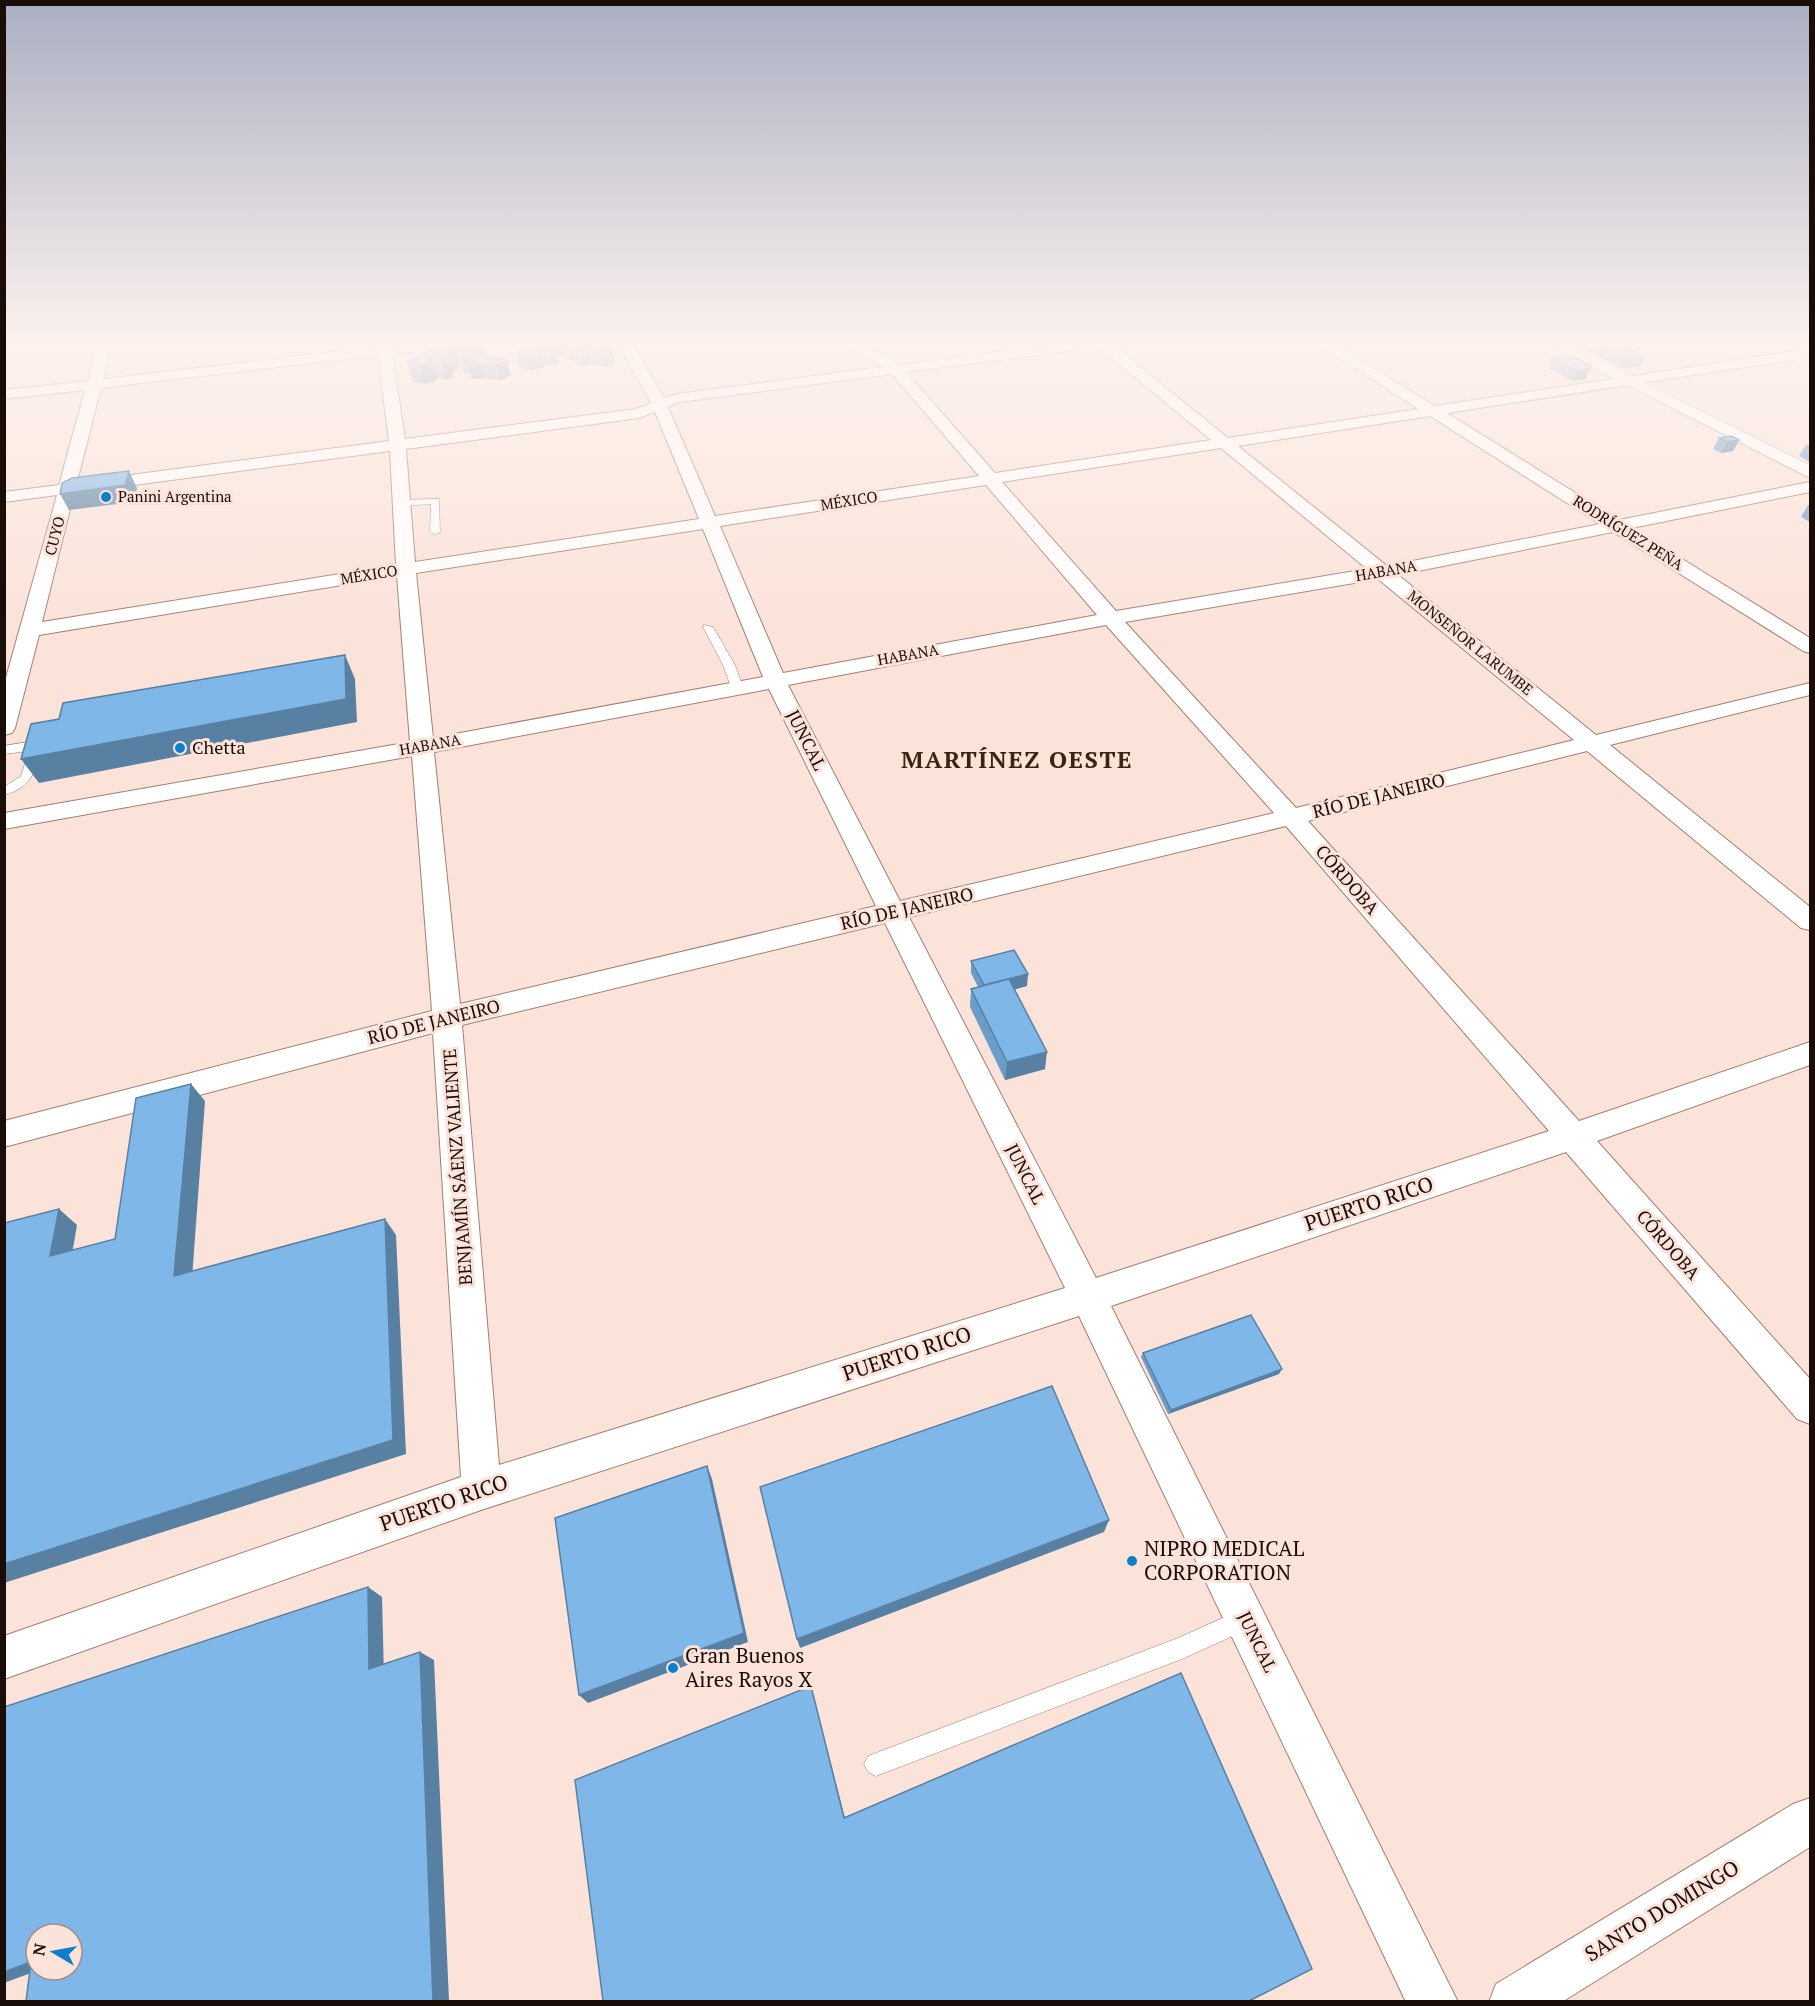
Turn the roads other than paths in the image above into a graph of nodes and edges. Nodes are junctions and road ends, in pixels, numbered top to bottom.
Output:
1 (81, 437) edge
2 (397, 437) edge
3 (467, 437) edge
4 (674, 437) edge
5 (955, 437) edge
6 (1217, 437) edge
7 (1260, 437) edge
8 (1473, 437) edge
9 (1739, 437) edge
10 (1224, 442) junction
11 (398, 446) junction
12 (1810, 472) edge
13 (991, 478) junction
14 (1810, 487) edge
15 (68, 488) junction
16 (4, 496) edge
17 (402, 503) junction
18 (712, 523) junction
19 (1618, 527) junction
20 (435, 532) dead end
21 (406, 569) junction
22 (1383, 572) junction
23 (1111, 618) junction
24 (708, 627) dead end
25 (31, 630) junction
26 (1810, 647) edge
27 (775, 680) junction
28 (737, 687) junction
29 (1810, 689) edge
30 (4, 728) edge
31 (1593, 743) junction
32 (423, 747) junction
33 (4, 750) edge
34 (4, 791) edge
35 (1291, 818) junction
36 (4, 821) edge
37 (893, 912) junction
38 (1810, 921) edge
39 (447, 1018) junction
40 (1810, 1053) edge
41 (4, 1134) edge
42 (1572, 1137) junction
43 (1088, 1297) junction
44 (1810, 1406) edge
45 (481, 1490) junction
46 (1245, 1619) junction
47 (4, 1658) edge
48 (876, 1764) dead end
49 (1810, 1821) edge
50 (1433, 2001) edge
51 (1514, 2001) edge

1 - 15 street, CUYO
2 - 11 street, BENJAMÍN SÁENZ VALIENTE
3 - 11 street
4 - 18 street, JUNCAL
5 - 13 street, CÓRDOBA
6 - 10 street, MONSEÑOR LARUMBE
7 - 10 street, MÉXICO
8 - 19 street, RODRÍGUEZ PEÑA
9 - 12 street
10 - 13 street, MÉXICO
10 - 22 street, MONSEÑOR LARUMBE
11 - 15 street
11 - 17 street, BENJAMÍN SÁENZ VALIENTE
13 - 18 street, MÉXICO
13 - 23 street, CÓRDOBA
14 - 19 street, HABANA
15 - 16 street
15 - 25 street, CUYO
17 - 20 lane
17 - 21 street, BENJAMÍN SÁENZ VALIENTE
18 - 21 street, MÉXICO
18 - 27 street, JUNCAL
19 - 22 street, HABANA
19 - 26 street, RODRÍGUEZ PEÑA
21 - 25 street, MÉXICO
21 - 32 street, BENJAMÍN SÁENZ VALIENTE
22 - 23 street, HABANA
22 - 31 street, MONSEÑOR LARUMBE
23 - 27 street, HABANA
23 - 35 street, CÓRDOBA
24 - 28 lane
25 - 30 street, CUYO
27 - 28 street, HABANA
27 - 37 street, JUNCAL
28 - 32 street, HABANA
29 - 31 street, RÍO DE JANEIRO
31 - 35 street, RÍO DE JANEIRO
31 - 38 street, MONSEÑOR LARUMBE
32 - 36 street, HABANA
32 - 39 street, BENJAMÍN SÁENZ VALIENTE
33 - 34 lane
35 - 37 street, RÍO DE JANEIRO
35 - 42 street, CÓRDOBA
37 - 39 street, RÍO DE JANEIRO
37 - 43 street, JUNCAL
39 - 41 street, RÍO DE JANEIRO
39 - 45 street, BENJAMÍN SÁENZ VALIENTE
40 - 42 street, PUERTO RICO
42 - 43 street, PUERTO RICO
42 - 44 street, CÓRDOBA
43 - 45 street, PUERTO RICO
43 - 46 street, JUNCAL
45 - 47 street, PUERTO RICO
46 - 48 lane
46 - 50 street, JUNCAL
49 - 51 street, SANTO DOMINGO

